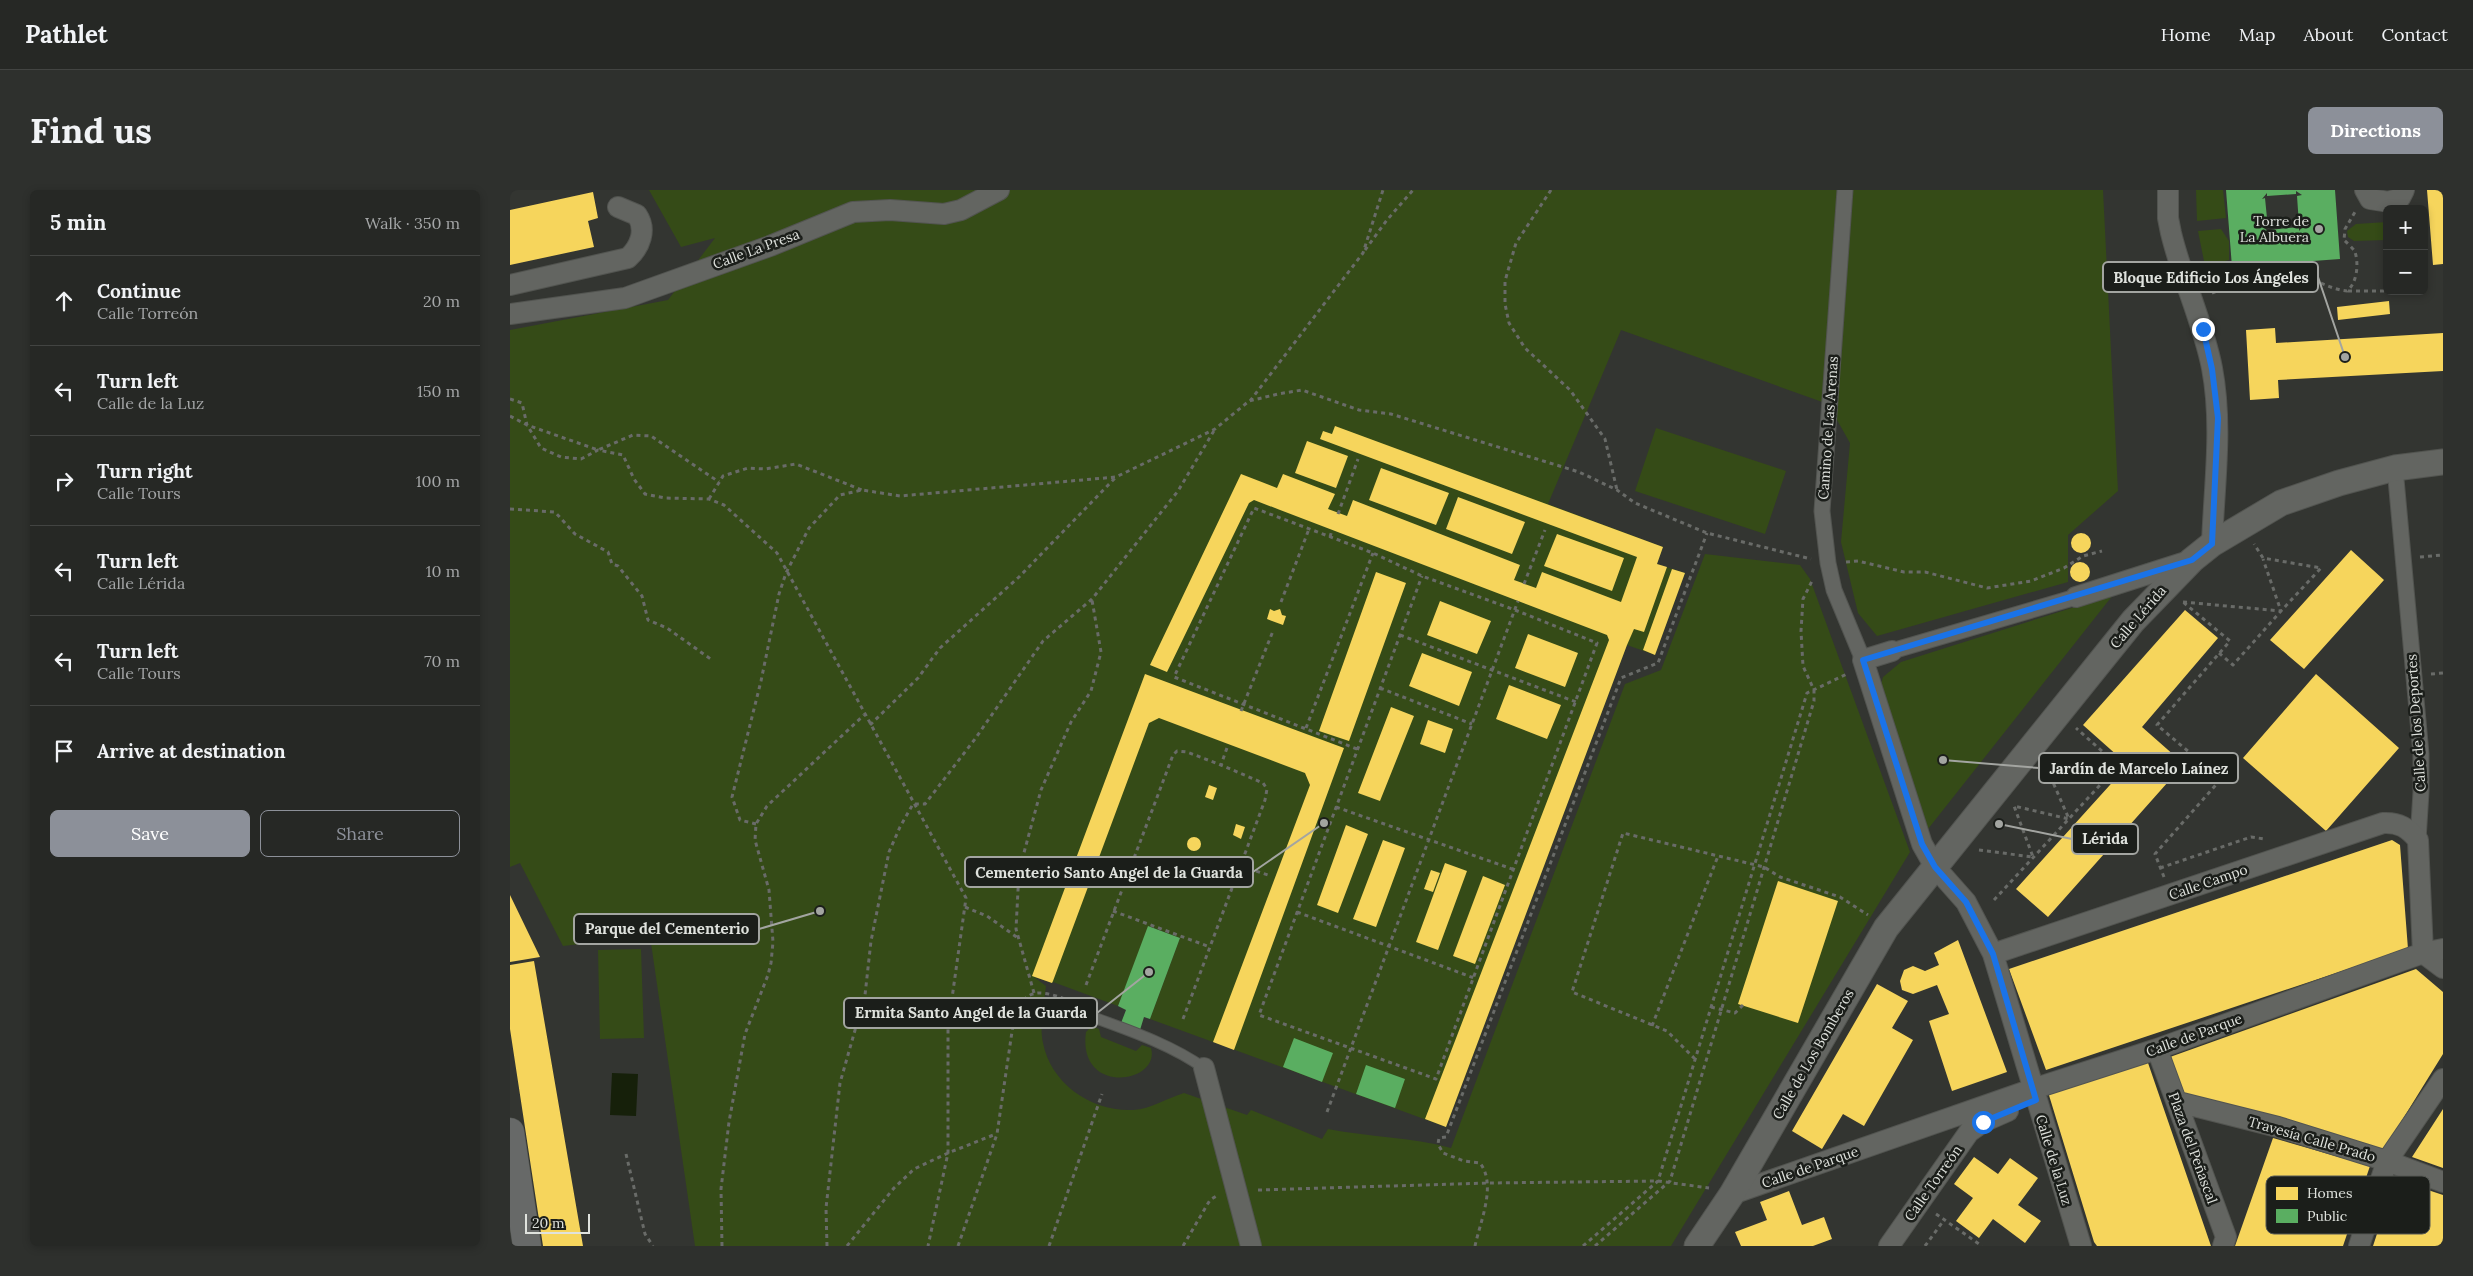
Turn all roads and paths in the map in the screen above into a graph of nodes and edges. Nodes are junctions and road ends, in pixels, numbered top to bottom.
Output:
1 (999, 190) edge
2 (1382, 190) edge
3 (1413, 190) edge
4 (1551, 190) edge
5 (1845, 190) edge
6 (2168, 190) edge
7 (2404, 190) edge
8 (2365, 192) edge
9 (618, 207) dead end
10 (1363, 253) junction
11 (510, 285) edge
12 (2347, 291) junction
13 (2383, 291) edge
14 (2192, 300) junction
15 (510, 314) edge
16 (510, 399) edge
17 (1249, 401) junction
18 (510, 416) edge
19 (527, 425) junction
20 (1215, 429) junction
21 (598, 450) junction
22 (1358, 459) dead end
23 (2443, 462) edge
24 (2395, 468) junction
25 (1116, 477) junction
26 (719, 482) junction
27 (862, 490) junction
28 (1617, 490) junction
29 (709, 499) junction
30 (510, 509) edge
31 (1338, 514) dead end
32 (1309, 529) junction
33 (1332, 530) dead end
34 (1545, 530) dead end
35 (1707, 533) junction
36 (1330, 537) junction
37 (2212, 544) junction
38 (2254, 544) dead end
39 (2102, 551) dead end
40 (1372, 553) junction
41 (2263, 558) junction
42 (2192, 560) junction
43 (1828, 563) junction
44 (786, 573) junction
45 (1422, 576) junction
46 (1524, 584) dead end
47 (2076, 597) joint
48 (1092, 600) junction
49 (1281, 602) dead end
50 (1518, 602) dead end
51 (1515, 610) junction
52 (2282, 611) junction
53 (1273, 631) dead end
54 (1400, 635) junction
55 (1892, 652) joint
56 (2219, 653) junction
57 (712, 660) dead end
58 (1863, 660) junction
59 (1492, 670) junction
60 (1380, 688) junction
61 (1814, 690) junction
62 (1576, 702) junction
63 (1244, 704) junction
64 (1241, 710) dead end
65 (864, 715) junction
66 (1472, 724) junction
67 (870, 725) junction
68 (2074, 726) dead end
69 (1306, 728) junction
70 (1228, 745) dead end
71 (1357, 749) junction
72 (1220, 765) junction
73 (2102, 782) junction
74 (914, 804) junction
75 (1336, 806) junction
76 (2069, 819) junction
77 (756, 824) junction
78 (1430, 838) junction
79 (2418, 840) junction
80 (1980, 850) dead end
81 (1718, 856) junction
82 (2033, 857) junction
83 (1241, 866) junction
84 (1754, 866) junction
85 (1764, 867) junction
86 (1935, 867) junction
87 (1515, 870) junction
88 (1271, 876) dead end
89 (2172, 895) junction
90 (1994, 900) dead end
91 (965, 907) junction
92 (1113, 911) junction
93 (1297, 912) junction
94 (1873, 918) dead end
95 (1019, 938) junction
96 (1210, 946) junction
97 (1389, 946) junction
98 (2443, 949) edge
99 (2423, 953) junction
100 (1993, 954) junction
101 (2443, 968) edge
102 (1474, 978) junction
103 (1086, 985) dead end
104 (1047, 992) dead end
105 (1034, 993) junction
106 (1743, 1005) dead end
107 (1711, 1006) junction
108 (1721, 1009) junction
109 (1074, 1010) dead end
110 (1183, 1019) dead end
111 (1652, 1026) junction
112 (1351, 1048) junction
113 (2157, 1049) junction
114 (1695, 1059) junction
115 (1204, 1068) joint
116 (2443, 1078) edge
117 (1102, 1094) dead end
118 (2034, 1095) junction
119 (2178, 1102) junction
120 (1327, 1112) dead end
121 (1945, 1121) junction
122 (510, 1132) edge
123 (997, 1134) junction
124 (1964, 1139) junction
125 (948, 1153) junction
126 (626, 1154) dead end
127 (2387, 1162) junction
128 (2382, 1176) edge
129 (2426, 1176) edge
130 (2430, 1177) edge
131 (1658, 1181) junction
132 (1670, 1181) junction
133 (2443, 1182) edge
134 (1489, 1183) junction
135 (1261, 1190) dead end
136 (1723, 1192) junction
137 (1226, 1193) dead end
138 (1944, 1220) dead end
139 (2363, 1234) edge
140 (527, 1246) edge
141 (653, 1246) edge
142 (722, 1246) edge
143 (827, 1246) edge
144 (847, 1246) edge
145 (928, 1246) edge
146 (958, 1246) edge
147 (1049, 1246) edge
148 (1183, 1246) edge
149 (1250, 1246) edge
150 (1475, 1246) edge
151 (1583, 1246) edge
152 (1595, 1246) edge
153 (1697, 1246) edge
154 (1889, 1246) edge
155 (1925, 1246) edge
156 (2081, 1246) edge
157 (2223, 1246) edge
158 (2359, 1246) edge

1 - 15 street, Calle La Presa
2 - 10 path
3 - 10 path
4 - 28 path
5 - 43 street, Camino de Las Arenas
6 - 14 street
7 - 8 street
8 - 12 path
9 - 11 street
10 - 17 path
12 - 13 path
12 - 14 path
14 - 37 street
16 - 19 path
17 - 20 path
17 - 28 path
18 - 19 path
19 - 21 path
19 - 21 path
20 - 25 path
20 - 48 path
21 - 26 path
21 - 29 path
22 - 31 path
23 - 24 street, Calle Lérida
24 - 37 street, Calle Lérida
24 - 79 street, Calle de los Deportes
25 - 27 path
25 - 67 path
26 - 27 path
26 - 29 path
27 - 44 path
28 - 35 path
29 - 44 path
30 - 57 path
32 - 36 path
32 - 49 path
32 - 63 path
33 - 36 path
34 - 46 path
35 - 43 path
35 - 134 path
36 - 40 path
37 - 42 street, Calle Lérida
38 - 41 path
39 - 43 path
40 - 45 path
40 - 69 path
41 - 52 path
41 - 52 path
42 - 47 street
42 - 86 street, Calle Lérida
43 - 58 street, Camino de Las Arenas
43 - 61 path
44 - 65 path
44 - 77 path
45 - 51 path
45 - 54 path
47 - 55 street
48 - 74 path
48 - 95 path
50 - 51 path
51 - 59 path
51 - 62 path
52 - 56 path
52 - 56 path
53 - 63 path
54 - 59 path
54 - 60 path
55 - 58 street
56 - 89 path
58 - 61 path
58 - 86 street, Calle de la Luz
59 - 62 path
59 - 66 path
60 - 66 path
60 - 71 path
61 - 84 path
61 - 85 path
62 - 87 path
63 - 64 path
63 - 69 path
65 - 67 path
65 - 77 path
66 - 78 path
67 - 74 path
68 - 73 path
69 - 71 path
70 - 72 path
71 - 75 path
72 - 83 path
72 - 92 path
73 - 76 path
73 - 76 path
74 - 91 path
74 - 143 path
75 - 78 path
75 - 93 path
76 - 82 path
76 - 82 path
77 - 142 path
78 - 87 path
78 - 97 path
79 - 89 street, Calle Campo
79 - 99 street, Calle de los Deportes
80 - 82 path
81 - 84 path
81 - 111 path
81 - 111 path
82 - 90 path
83 - 88 path
83 - 96 path
84 - 85 path
84 - 107 path
85 - 94 path
85 - 108 path
86 - 100 street, Calle de la Luz
86 - 136 street, Calle de Los Bomberos
87 - 102 path
89 - 100 street, Calle Campo
91 - 95 path
91 - 125 path
92 - 96 path
92 - 103 path
93 - 97 path
93 - 112 path
95 - 105 path
96 - 110 path
97 - 102 path
97 - 112 path
98 - 99 street, Calle de Parque
99 - 101 street
99 - 113 street, Calle de Parque
100 - 118 street, Calle de la Luz
102 - 112 path
104 - 105 path
105 - 123 path
106 - 108 path
107 - 108 path
107 - 114 path
108 - 132 path
109 - 115 lane
111 - 114 path
112 - 120 path
113 - 118 street, Calle de Parque
113 - 119 street, Plaza del Peñascal
114 - 131 path
115 - 149 street
116 - 127 street
117 - 147 path
118 - 121 street, Calle de Parque
118 - 124 street, Calle Torreón
118 - 156 street, Calle de la Luz
119 - 127 street, Travesía Calle Prado
119 - 157 street, Plaza del Peñascal
121 - 124 street
121 - 136 street, Calle de Parque
122 - 140 main road
123 - 125 path
123 - 146 path
124 - 154 street, Calle Torreón
125 - 144 path
125 - 145 path
126 - 141 path
127 - 128 street
127 - 129 street, Travesía Calle Prado
130 - 133 street, Travesía Calle Prado
131 - 132 path
131 - 134 path
131 - 151 path
132 - 136 path
132 - 152 path
134 - 135 path
134 - 150 path
136 - 153 street, Calle de Los Bomberos
137 - 148 path
138 - 155 path
139 - 158 street

